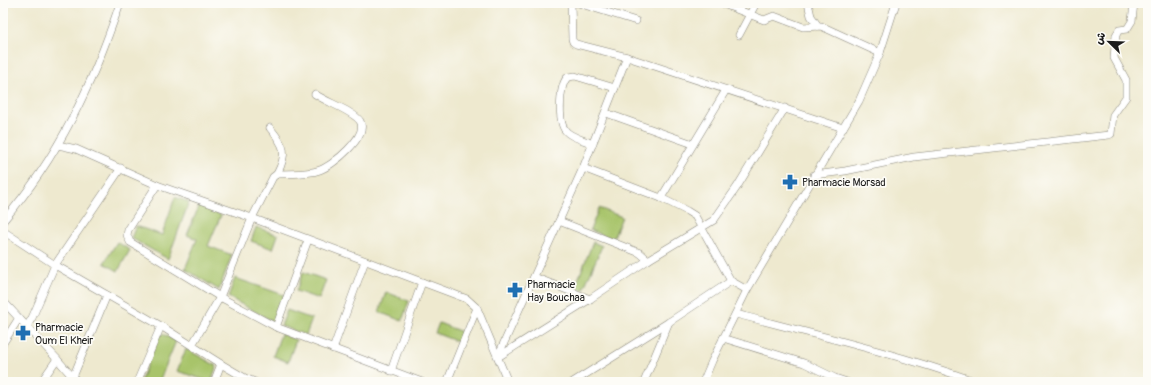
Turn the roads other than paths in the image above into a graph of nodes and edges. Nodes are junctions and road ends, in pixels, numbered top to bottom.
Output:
1 (120, 3) edge
2 (572, 3) edge
3 (578, 3) edge
4 (756, 3) edge
5 (808, 3) edge
6 (896, 3) edge
7 (1134, 3) edge
8 (726, 4) dead end
9 (750, 14) junction
10 (636, 21) dead end
11 (818, 26) junction
12 (739, 35) dead end
13 (880, 53) junction
14 (627, 57) junction
15 (615, 88) junction
16 (726, 90) junction
17 (315, 94) dead end
18 (785, 108) junction
19 (606, 113) junction
20 (270, 128) dead end
21 (842, 128) junction
22 (58, 144) junction
23 (593, 144) junction
24 (693, 144) junction
25 (121, 168) junction
26 (583, 168) junction
27 (277, 174) junction
28 (814, 175) junction
29 (157, 185) junction
30 (661, 198) junction
31 (252, 218) junction
32 (3, 221) edge
33 (559, 221) junction
34 (702, 228) junction
35 (3, 231) edge
36 (308, 240) junction
37 (648, 260) junction
38 (365, 261) junction
39 (55, 265) junction
40 (534, 277) junction
41 (731, 280) junction
42 (422, 282) junction
43 (747, 290) junction
44 (107, 295) junction
45 (220, 297) junction
46 (590, 299) junction
47 (3, 301) edge
48 (477, 308) junction
49 (736, 314) junction
50 (19, 318) junction
51 (669, 322) junction
52 (27, 326) junction
53 (160, 326) junction
54 (276, 327) junction
55 (723, 338) junction
56 (3, 343) edge
57 (192, 345) junction
58 (333, 350) junction
59 (498, 357) junction
60 (57, 358) junction
61 (221, 364) junction
62 (391, 371) junction
63 (75, 380) edge
64 (835, 380) edge
65 (41, 382) edge
66 (137, 382) edge
67 (214, 382) edge
68 (255, 382) edge
69 (422, 382) edge
70 (447, 382) edge
71 (508, 382) edge
72 (573, 382) edge
73 (644, 382) edge
74 (703, 382) edge
75 (848, 382) edge
76 (977, 382) edge

1 - 22 street
2 - 14 street
3 - 10 street
4 - 9 street
5 - 11 street
6 - 13 street
7 - 28 street
8 - 9 street
9 - 11 street
9 - 12 street
11 - 13 street
13 - 21 street
14 - 15 street
14 - 16 street
15 - 19 street
15 - 23 street
16 - 18 street
16 - 24 street
17 - 27 street
18 - 21 street
18 - 34 street
19 - 23 street
19 - 24 street
20 - 27 street
21 - 28 street
22 - 25 street
22 - 32 street
23 - 26 street
24 - 30 street
25 - 29 street
25 - 39 street
26 - 30 street
26 - 33 street
27 - 31 street
28 - 43 street
29 - 31 street
29 - 45 street
30 - 34 street
31 - 36 street
31 - 45 street
33 - 37 street
33 - 40 street
34 - 37 street
34 - 41 street
35 - 39 street
36 - 38 street
36 - 54 street
37 - 46 street
38 - 42 street
38 - 58 street
39 - 44 street
39 - 52 street
40 - 46 street
40 - 59 street
41 - 43 street
41 - 51 street
42 - 48 street
42 - 62 street
43 - 49 street
44 - 53 street
44 - 63 street
45 - 54 street
45 - 57 street
46 - 59 street
47 - 50 street
48 - 59 street
48 - 70 street
49 - 55 street
49 - 76 street
50 - 52 street
50 - 56 street
51 - 72 street
51 - 73 street
52 - 60 street
53 - 57 street
53 - 66 street
54 - 58 street
55 - 64 street
55 - 74 street
57 - 61 street
58 - 62 street
59 - 71 street
60 - 63 street
60 - 65 street
61 - 67 street
61 - 68 street
62 - 69 street
64 - 75 street

